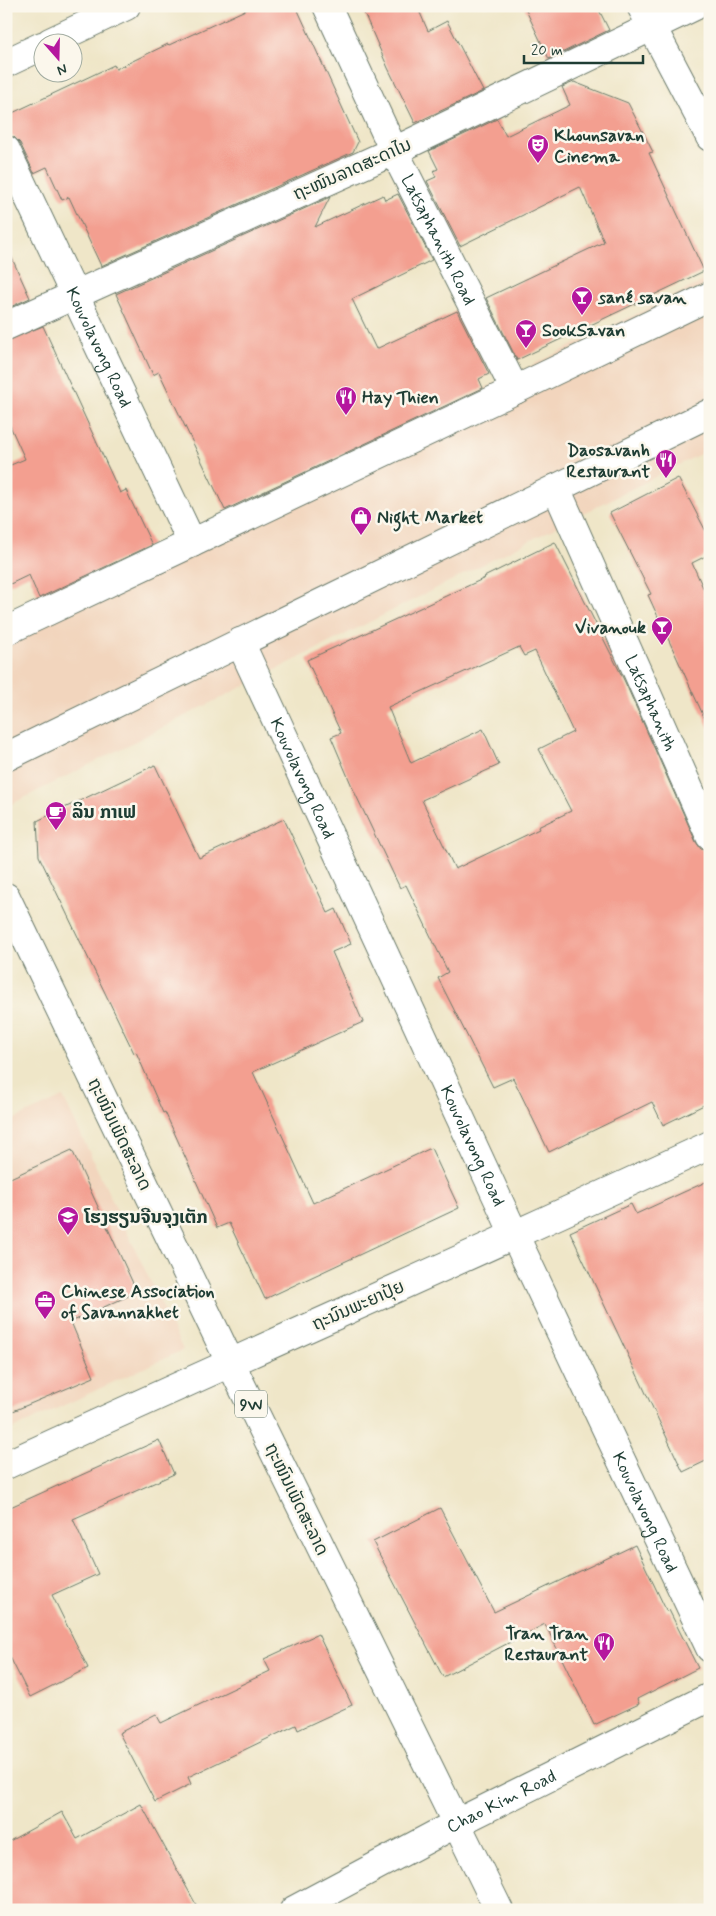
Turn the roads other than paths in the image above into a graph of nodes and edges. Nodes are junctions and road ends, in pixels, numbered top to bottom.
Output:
1 (126, 6) edge
2 (327, 6) edge
3 (695, 6) edge
4 (646, 17) edge
5 (71, 32) edge
6 (32, 51) edge
7 (6, 63) edge
8 (710, 137) edge
9 (6, 150) edge
10 (394, 151) junction
11 (74, 294) junction
12 (710, 296) edge
13 (6, 326) edge
14 (515, 390) junction
15 (710, 413) edge
16 (556, 488) junction
17 (192, 543) junction
18 (6, 631) edge
19 (240, 642) junction
20 (6, 757) edge
21 (710, 836) edge
22 (6, 897) edge
23 (710, 1145) edge
24 (515, 1236) junction
25 (230, 1362) junction
26 (6, 1466) edge
27 (710, 1648) edge
28 (710, 1697) edge
29 (457, 1823) junction
30 (294, 1910) edge
31 (499, 1910) edge

1 - 5 street
2 - 10 street, Latsaphanith Road
3 - 4 street, ຖະໜົນລາດສະດາໄນ
4 - 8 street
4 - 10 street, ຖະໜົນລາດສະດາໄນ
6 - 7 street
9 - 11 street, Kouvolavong Road
10 - 11 street, ຖະໜົນລາດສະດາໄນ
10 - 14 street, Latsaphanith Road
11 - 13 street, ຖະໜົນລາດສະດາໄນ
11 - 17 street, Kouvolavong Road
12 - 14 street
14 - 17 street
15 - 16 street
16 - 19 street
16 - 21 street, Latsaphanith
17 - 18 street
19 - 20 street
19 - 24 street, Kouvolavong Road
22 - 25 street, ຖະໜົນເພັດສະລາດ / 9W
23 - 24 street, ຖະນົນພະຍາປຸ້ຍ
24 - 25 street, ຖະນົນພະຍາປຸ້ຍ
24 - 27 street, Kouvolavong Road
25 - 26 street, ຖະນົນພະຍາປຸ້ຍ
25 - 29 street, ຖະໜົນເພັດສະລາດ / 9W
28 - 29 street, Chao Kim Road
29 - 30 street, Chao Kim Road
29 - 31 street, ຖະໜົນເພັດສະລາດ / 9W

